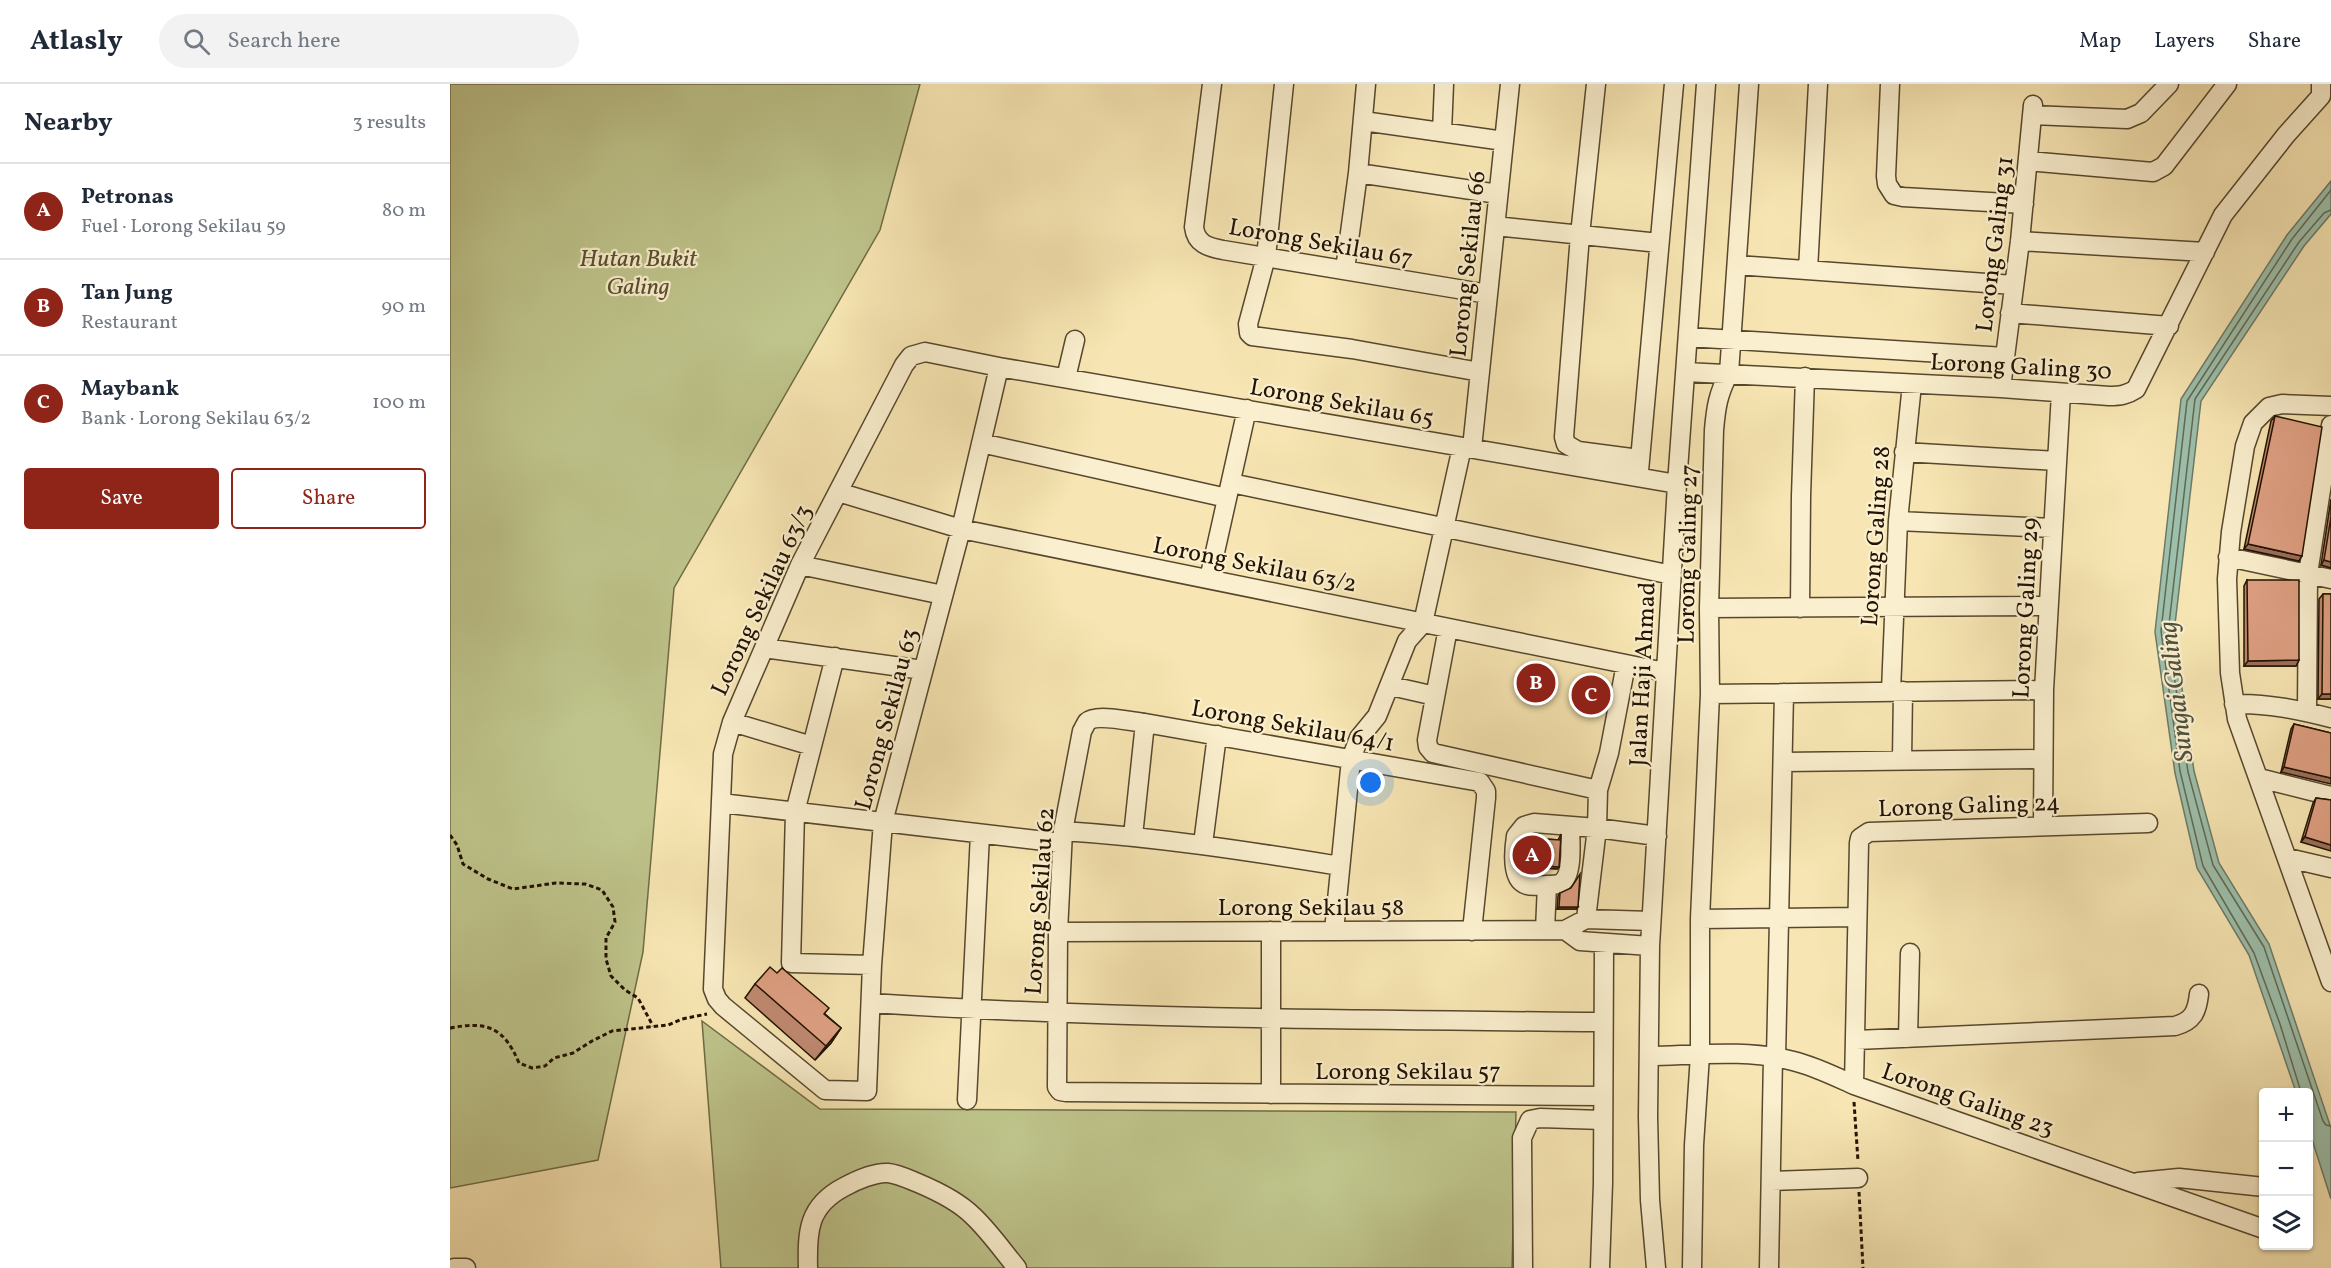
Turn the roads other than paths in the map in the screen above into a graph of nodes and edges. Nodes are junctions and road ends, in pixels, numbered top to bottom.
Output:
1 (1212, 84) edge
2 (1284, 84) edge
3 (1366, 84) edge
4 (1444, 84) edge
5 (1510, 84) edge
6 (1596, 84) edge
7 (1674, 84) edge
8 (1706, 84) edge
9 (1749, 84) edge
10 (1818, 84) edge
11 (1890, 84) edge
12 (2169, 84) edge
13 (2227, 84) edge
14 (2321, 84) edge
15 (1363, 121) junction
16 (1442, 132) junction
17 (1504, 141) junction
18 (2028, 161) junction
19 (1358, 173) junction
20 (1498, 194) junction
21 (2024, 204) junction
22 (1495, 226) junction
23 (1580, 235) junction
24 (2020, 241) junction
25 (1659, 243) junction
26 (2205, 252) junction
27 (1266, 257) junction
28 (1737, 265) junction
29 (1345, 270) junction
30 (1808, 270) junction
31 (2014, 285) junction
32 (1488, 294) junction
33 (2010, 313) junction
34 (2169, 326) junction
35 (1688, 338) junction
36 (1075, 340) dead end
37 (1731, 340) junction
38 (2005, 357) junction
39 (999, 367) junction
40 (1480, 372) junction
41 (1685, 372) junction
42 (1729, 373) junction
43 (1805, 377) junction
44 (1066, 378) junction
45 (1912, 384) junction
46 (2001, 388) junction
47 (2061, 393) junction
48 (2331, 406) edge
49 (1247, 410) junction
50 (2331, 425) edge
51 (981, 442) junction
52 (1467, 448) junction
53 (1904, 452) junction
54 (2057, 461) junction
55 (1639, 468) junction
56 (1677, 484) junction
57 (1229, 491) junction
58 (838, 492) junction
59 (1898, 521) junction
60 (1444, 527) junction
61 (2052, 528) junction
62 (961, 529) junction
63 (2228, 557) junction
64 (800, 565) junction
65 (2308, 574) junction
66 (1672, 575) junction
67 (1209, 579) junction
68 (2331, 579) edge
69 (943, 595) junction
70 (2048, 606) junction
71 (1893, 607) junction
72 (1709, 608) junction
73 (1800, 608) junction
74 (1423, 623) junction
75 (1448, 628) junction
76 (764, 648) junction
77 (835, 657) junction
78 (1626, 664) junction
79 (923, 670) junction
80 (1665, 672) junction
81 (1390, 686) junction
82 (2044, 690) junction
83 (1897, 691) junction
84 (1784, 693) junction
85 (1710, 694) junction
86 (1435, 696) junction
87 (2234, 704) junction
88 (2307, 712) junction
89 (2331, 718) edge
90 (1093, 719) joint
91 (732, 722) junction
92 (1145, 723) junction
93 (1217, 735) junction
94 (812, 746) junction
95 (1351, 759) junction
96 (2043, 759) junction
97 (1902, 760) junction
98 (1783, 762) junction
99 (2259, 778) junction
100 (1598, 790) junction
101 (2331, 796) edge
102 (721, 803) junction
103 (795, 812) junction
104 (883, 822) junction
105 (2148, 823) dead end
106 (1570, 826) junction
107 (2043, 826) junction
108 (1597, 828) junction
109 (980, 834) junction
110 (1133, 836) junction
111 (1657, 836) junction
112 (1063, 837) junction
113 (1203, 844) junction
114 (2288, 858) junction
115 (1340, 866) junction
116 (2331, 868) edge
117 (1547, 885) junction
118 (1778, 916) junction
119 (1857, 916) junction
120 (1586, 919) junction
121 (1700, 919) junction
122 (1651, 921) junction
123 (1545, 930) junction
124 (1565, 930) junction
125 (1271, 931) junction
126 (1334, 931) junction
127 (1472, 931) junction
128 (1058, 932) junction
129 (2324, 942) edge
130 (1604, 943) junction
131 (1650, 946) junction
132 (1910, 953) dead end
133 (872, 965) junction
134 (2331, 982) edge
135 (2199, 994) dead end
136 (871, 1003) junction
137 (970, 1010) junction
138 (1056, 1014) junction
139 (1271, 1019) junction
140 (1603, 1022) junction
141 (1908, 1038) junction
142 (1856, 1040) junction
143 (1700, 1055) junction
144 (1650, 1056) junction
145 (1775, 1057) junction
146 (1854, 1085) junction
147 (867, 1091) joint
148 (1060, 1091) joint
149 (1271, 1094) junction
150 (1603, 1096) junction
151 (967, 1100) dead end
152 (1604, 1120) junction
153 (1858, 1178) dead end
154 (1771, 1181) junction
155 (2133, 1183) junction
156 (2259, 1186) edge
157 (2259, 1227) edge
158 (454, 1268) edge
159 (466, 1268) edge
160 (808, 1268) edge
161 (1017, 1268) edge
162 (1523, 1268) edge
163 (1600, 1268) edge
164 (1656, 1268) edge
165 (1692, 1268) edge
166 (1769, 1268) edge

1 - 27 street, Lorong Sekilau 67
2 - 27 street
3 - 15 street
4 - 16 street
5 - 17 street, Lorong Sekilau 66
6 - 23 street
7 - 25 street
8 - 35 street, Jalan Haji Ahmad
9 - 28 street, Lorong Galing 27
10 - 30 street
11 - 21 street
12 - 18 street, Lorong Galing 31
13 - 18 street
14 - 26 street, Lorong Galing 30
15 - 16 street
15 - 19 street
16 - 17 street
17 - 20 street, Lorong Sekilau 66
18 - 21 street, Lorong Galing 31
19 - 20 street
19 - 29 street
20 - 22 street, Lorong Sekilau 66
21 - 24 street, Lorong Galing 31
22 - 23 street
22 - 32 street, Lorong Sekilau 66
23 - 25 street
23 - 55 street
24 - 26 street
24 - 31 street, Lorong Galing 31
25 - 55 street
26 - 34 street, Lorong Galing 30
27 - 29 street, Lorong Sekilau 67
27 - 40 street
28 - 30 street
28 - 37 street, Lorong Galing 27
29 - 32 street, Lorong Sekilau 67
30 - 31 street
31 - 33 street, Lorong Galing 31
32 - 40 street, Lorong Sekilau 66
33 - 34 street
33 - 38 street, Lorong Galing 31
34 - 47 street, Lorong Galing 30
35 - 37 street, Lorong Galing 30
35 - 41 street, Jalan Haji Ahmad
36 - 44 street
37 - 38 street, Lorong Galing 30
37 - 42 street, Lorong Galing 27
38 - 46 street, Lorong Galing 31
39 - 44 street, Lorong Sekilau 65
39 - 51 street, Lorong Sekilau 63
39 - 58 street, Lorong Sekilau 63/3
40 - 52 street, Lorong Sekilau 66
41 - 42 street, Lorong Galing 30
41 - 56 street, Jalan Haji Ahmad
42 - 43 street, Lorong Galing 30
42 - 72 street, Lorong Galing 27
43 - 45 street, Lorong Galing 30
43 - 73 street
44 - 49 street, Lorong Sekilau 65
45 - 46 street, Lorong Galing 30
45 - 53 street, Lorong Galing 28
46 - 47 street, Lorong Galing 30
47 - 54 street, Lorong Galing 29
48 - 63 street
49 - 52 street, Lorong Sekilau 65
49 - 57 street
50 - 65 street
51 - 57 street
51 - 62 street, Lorong Sekilau 63
52 - 55 street, Lorong Sekilau 65
52 - 60 street, Lorong Sekilau 66
53 - 54 street
53 - 59 street, Lorong Galing 28
54 - 61 street, Lorong Galing 29
55 - 56 street, Lorong Sekilau 65
56 - 66 street, Jalan Haji Ahmad
57 - 60 street
57 - 67 street
58 - 62 street, Lorong Sekilau 63/2
58 - 64 street, Lorong Sekilau 63/3
59 - 61 street
59 - 71 street, Lorong Galing 28
60 - 66 street
60 - 74 street, Lorong Sekilau 66
61 - 70 street, Lorong Galing 29
62 - 67 street, Lorong Sekilau 63/2
62 - 69 street, Lorong Sekilau 63
63 - 65 street
63 - 87 street
64 - 69 street
64 - 76 street, Lorong Sekilau 63/3
65 - 68 street
65 - 88 street
66 - 80 street, Jalan Haji Ahmad
67 - 74 street, Lorong Sekilau 63/2
69 - 79 street, Lorong Sekilau 63
70 - 71 street
70 - 82 street, Lorong Galing 29
71 - 73 street
71 - 83 street, Lorong Galing 28
72 - 73 street
72 - 85 street, Lorong Galing 27
74 - 75 street, Lorong Sekilau 63/2
74 - 81 street
75 - 78 street, Lorong Sekilau 63/2
75 - 86 street
76 - 77 street
76 - 91 street, Lorong Sekilau 63/3
77 - 79 street
77 - 94 street
78 - 80 street, Lorong Sekilau 63/2
78 - 100 street
79 - 104 street, Lorong Sekilau 63
80 - 111 street, Jalan Haji Ahmad
81 - 86 street
81 - 95 street
82 - 83 street
82 - 96 street, Lorong Galing 29
83 - 84 street
83 - 97 street, Lorong Galing 28
84 - 85 street
84 - 98 street
85 - 121 street
86 - 100 street
87 - 88 street
87 - 99 street
88 - 89 street
90 - 92 street, Lorong Sekilau 64/1
90 - 112 street, Lorong Sekilau 62
91 - 94 street
91 - 102 street, Lorong Sekilau 63/3
92 - 93 street, Lorong Sekilau 64/1
92 - 110 street
93 - 95 street, Lorong Sekilau 64/1
93 - 113 street
94 - 103 street
95 - 115 street
95 - 127 street, Lorong Sekilau 64/1
96 - 97 street
96 - 107 street, Lorong Galing 29
97 - 98 street
98 - 118 street
99 - 101 street
99 - 114 street
100 - 108 street
102 - 103 street
102 - 147 street, Lorong Sekilau 63/3
103 - 104 street
103 - 133 street
104 - 109 street
104 - 133 street, Lorong Sekilau 63
105 - 107 street, Lorong Galing 24
106 - 108 street
106 - 117 street
106 - 117 street
107 - 119 street, Lorong Galing 24
108 - 111 street
108 - 120 street
109 - 112 street
109 - 137 street
110 - 112 street
110 - 113 street
111 - 122 street, Jalan Haji Ahmad
112 - 128 street, Lorong Sekilau 62
113 - 115 street
114 - 116 street
114 - 129 street
115 - 126 street
117 - 123 street
118 - 119 street
118 - 121 street
118 - 145 street
119 - 142 street, Lorong Galing 24
120 - 122 street, Lorong Sekilau 58
120 - 124 street, Lorong Sekilau 58
121 - 143 street
122 - 131 street, Jalan Haji Ahmad
123 - 124 street, Lorong Sekilau 58
123 - 127 street, Lorong Sekilau 58
124 - 130 street, Lorong Sekilau 58
125 - 126 street, Lorong Sekilau 58
125 - 128 street, Lorong Sekilau 58
125 - 139 street
126 - 127 street, Lorong Sekilau 58
128 - 138 street, Lorong Sekilau 62
129 - 134 street
130 - 131 street, Lorong Sekilau 58
130 - 140 street
131 - 144 street, Jalan Haji Ahmad
132 - 141 street
133 - 136 street, Lorong Sekilau 63
135 - 141 street
136 - 137 street
136 - 147 street, Lorong Sekilau 63
137 - 138 street
137 - 151 street
138 - 139 street
138 - 148 street, Lorong Sekilau 62
139 - 140 street
139 - 149 street
140 - 150 street
141 - 142 street
142 - 146 street, Lorong Galing 24
143 - 144 street, Lorong Galing 23
143 - 145 street, Lorong Galing 23
143 - 165 street
144 - 164 street, Jalan Haji Ahmad
145 - 146 street, Lorong Galing 23
145 - 154 street
146 - 155 street, Lorong Galing 23
148 - 149 street, Lorong Sekilau 57
149 - 150 street, Lorong Sekilau 57
150 - 152 street
152 - 162 street
152 - 163 street
153 - 154 street
154 - 166 street
155 - 156 street
155 - 157 street, Lorong Galing 23
158 - 159 street
160 - 161 street

